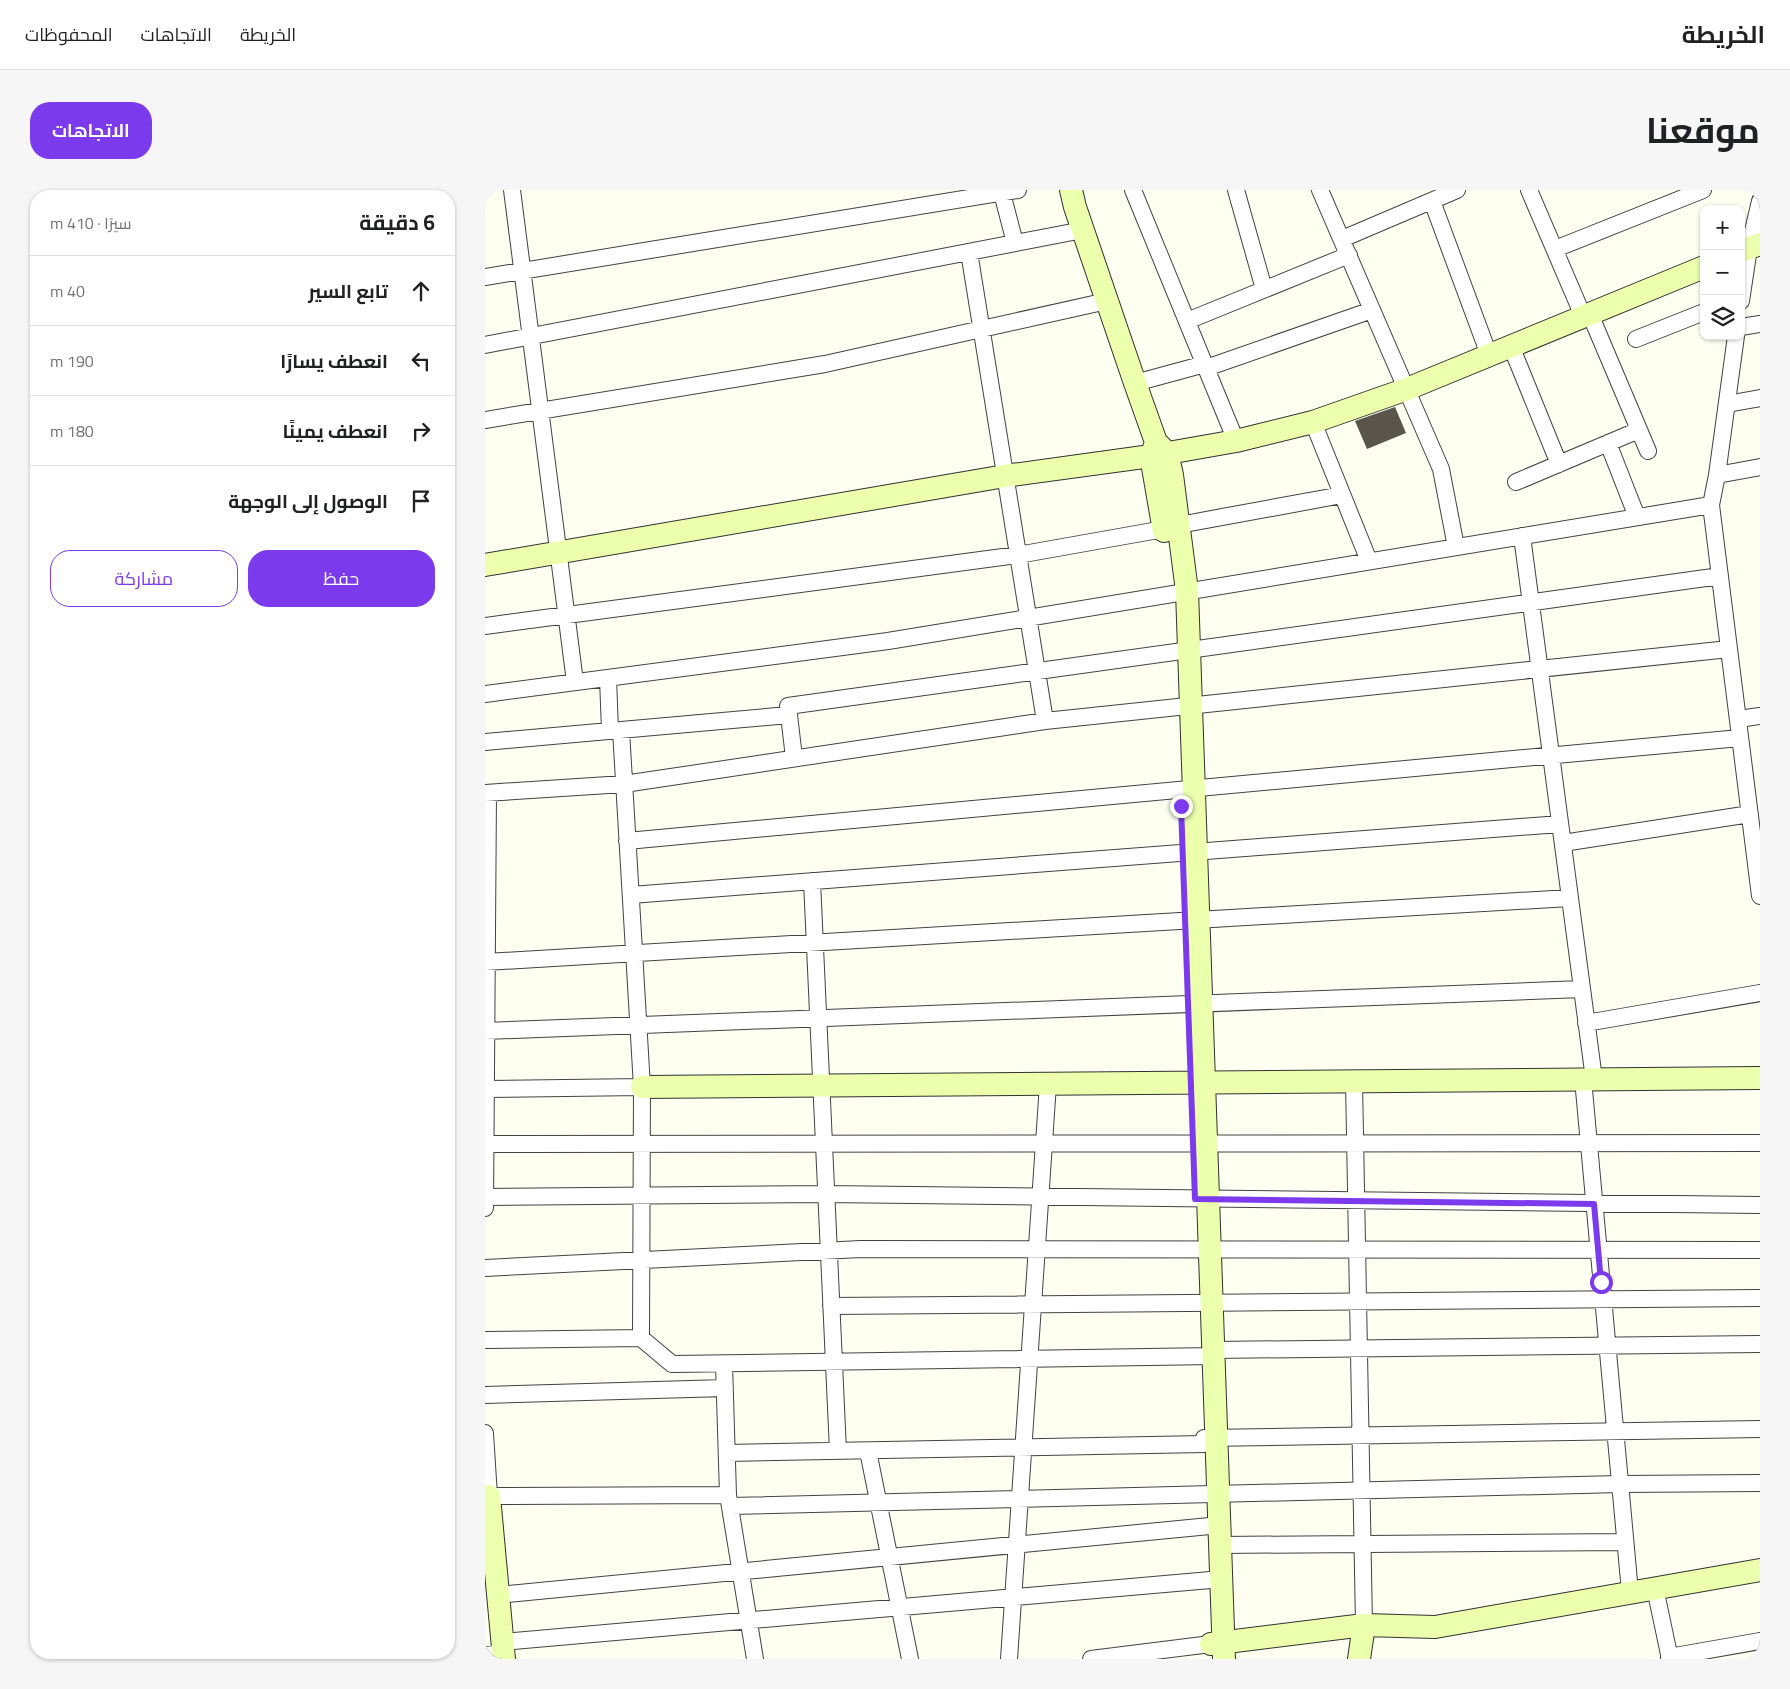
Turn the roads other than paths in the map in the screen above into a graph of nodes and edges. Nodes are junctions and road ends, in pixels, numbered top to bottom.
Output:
1 (512, 190) edge
2 (1018, 190) edge
3 (1071, 190) edge
4 (1133, 190) edge
5 (1237, 190) edge
6 (1320, 190) edge
7 (1457, 190) edge
8 (1529, 190) edge
9 (1703, 190) edge
10 (1002, 193) junction
11 (959, 195) edge
12 (1434, 196) edge
13 (1672, 196) edge
14 (1760, 201) edge
15 (1083, 230) junction
16 (1341, 239) junction
17 (1015, 243) junction
18 (1750, 248) edge
19 (1555, 249) junction
20 (969, 252) junction
21 (1349, 255) junction
22 (1700, 269) edge
23 (523, 271) junction
24 (485, 277) edge
25 (1264, 289) junction
26 (1742, 295) edge
27 (1107, 301) junction
28 (1372, 310) junction
29 (1700, 314) edge
30 (1587, 315) junction
31 (1187, 320) junction
32 (1760, 324) edge
33 (1745, 326) edge
34 (981, 329) junction
35 (531, 336) junction
36 (1636, 339) dead end
37 (1736, 340) edge
38 (485, 345) edge
39 (1511, 346) junction
40 (1489, 355) junction
41 (1205, 366) junction
42 (1135, 383) junction
43 (1407, 389) junction
44 (1760, 398) edge
45 (1727, 404) junction
46 (541, 411) junction
47 (485, 420) edge
48 (1313, 422) junction
49 (1639, 430) junction
50 (1237, 441) junction
51 (1608, 443) junction
52 (1158, 450) junction
53 (1648, 451) dead end
54 (1559, 464) junction
55 (1760, 467) edge
56 (1717, 475) junction
57 (1005, 476) junction
58 (1517, 482) dead end
59 (1343, 495) junction
60 (1711, 505) junction
61 (1637, 517) junction
62 (1171, 527) junction
63 (1523, 536) junction
64 (1456, 547) junction
65 (559, 552) junction
66 (1018, 555) junction
67 (1369, 561) junction
68 (485, 565) edge
69 (1720, 576) junction
70 (1181, 592) junction
71 (1531, 602) junction
72 (567, 615) junction
73 (1028, 617) junction
74 (485, 626) edge
75 (1729, 649) junction
76 (1183, 651) junction
77 (1540, 669) junction
78 (1037, 671) junction
79 (608, 678) junction
80 (575, 682) junction
81 (485, 694) edge
82 (1185, 706) junction
83 (789, 715) junction
84 (1760, 716) edge
85 (1738, 719) junction
86 (1045, 721) junction
87 (616, 730) junction
88 (1740, 738) junction
89 (485, 742) edge
90 (1551, 755) junction
91 (794, 758) junction
92 (624, 784) junction
93 (1188, 789) junction
94 (487, 793) edge
95 (1750, 814) junction
96 (1560, 824) junction
97 (627, 841) junction
98 (1563, 843) junction
99 (486, 849) edge
100 (1190, 853) junction
101 (1758, 859) edge
102 (812, 881) junction
103 (631, 895) junction
104 (1760, 896) edge
105 (1570, 898) junction
106 (486, 910) edge
107 (1192, 920) junction
108 (815, 942) junction
109 (634, 953) junction
110 (486, 962) edge
111 (1582, 990) junction
112 (1760, 993) edge
113 (1195, 1004) junction
114 (819, 1018) junction
115 (1586, 1023) junction
116 (639, 1025) junction
117 (486, 1030) edge
118 (1760, 1078) edge
119 (1588, 1079) junction
120 (1354, 1081) junction
121 (1198, 1083) junction
122 (1048, 1084) junction
123 (821, 1086) junction
124 (642, 1087) junction
125 (486, 1089) edge
126 (1200, 1143) junction
127 (1355, 1143) junction
128 (1589, 1143) junction
129 (1760, 1143) edge
130 (485, 1144) edge
131 (642, 1144) junction
132 (824, 1144) junction
133 (1043, 1144) junction
134 (826, 1194) junction
135 (642, 1196) junction
136 (485, 1197) edge
137 (1040, 1197) junction
138 (1202, 1199) junction
139 (1356, 1200) junction
140 (1594, 1204) junction
141 (1760, 1205) edge
142 (485, 1208) edge
143 (1036, 1249) junction
144 (1204, 1249) junction
145 (1357, 1249) junction
146 (1598, 1249) junction
147 (829, 1250) junction
148 (1760, 1250) edge
149 (641, 1260) junction
150 (485, 1268) edge
151 (1760, 1298) edge
152 (1603, 1299) junction
153 (1358, 1301) junction
154 (1206, 1302) junction
155 (1033, 1304) junction
156 (831, 1306) junction
157 (641, 1338) junction
158 (485, 1340) edge
159 (1760, 1344) edge
160 (1607, 1346) junction
161 (1359, 1349) junction
162 (1210, 1354) junction
163 (1029, 1359) junction
164 (834, 1362) junction
165 (724, 1364) junction
166 (725, 1388) junction
167 (485, 1395) edge
168 (1760, 1429) edge
169 (1615, 1432) junction
170 (485, 1433) edge
171 (1361, 1436) junction
172 (485, 1439) edge
173 (1208, 1440) junction
174 (1023, 1448) junction
175 (868, 1450) junction
176 (838, 1451) junction
177 (727, 1453) junction
178 (1760, 1483) edge
179 (1620, 1484) junction
180 (1361, 1490) junction
181 (1212, 1494) junction
182 (487, 1496) edge
183 (1019, 1499) junction
184 (729, 1501) junction
185 (878, 1502) junction
186 (1216, 1532) junction
187 (1625, 1542) junction
188 (1363, 1544) junction
189 (1016, 1545) junction
190 (889, 1557) junction
191 (1760, 1570) edge
192 (740, 1572) junction
193 (1215, 1580) junction
194 (1655, 1588) junction
195 (1630, 1592) junction
196 (492, 1595) edge
197 (1013, 1598) junction
198 (899, 1608) junction
199 (749, 1621) junction
200 (1364, 1624) junction
201 (1760, 1641) edge
202 (1218, 1651) edge
203 (499, 1652) edge
204 (1669, 1658) edge
205 (755, 1659) edge
206 (910, 1659) edge
207 (1009, 1659) edge
208 (1091, 1659) edge
209 (1359, 1659) edge

1 - 23 street
2 - 10 street
3 - 15 street
4 - 31 street
5 - 25 street
6 - 16 street
7 - 12 street
8 - 19 street
9 - 13 street
10 - 11 street
10 - 17 street
11 - 23 street
12 - 16 street
12 - 40 street
13 - 19 street
14 - 18 street
15 - 17 street
15 - 27 street
16 - 21 street
17 - 20 street
18 - 26 street
19 - 30 street
20 - 34 street
20 - 35 street
21 - 25 street
21 - 28 street
22 - 30 street
23 - 24 street
23 - 35 street
25 - 31 street
27 - 34 street
27 - 42 street
28 - 41 street
28 - 43 street
29 - 36 street
30 - 39 street
30 - 49 street
31 - 41 street
32 - 33 street
34 - 46 street
34 - 57 street
35 - 38 street
35 - 46 street
37 - 45 street
39 - 40 street
39 - 54 street
40 - 43 street
41 - 42 street
41 - 50 street
42 - 52 street
43 - 48 street
43 - 64 street
44 - 45 street
45 - 56 street
46 - 47 street
46 - 65 street
48 - 50 street
48 - 59 street
49 - 51 street
49 - 53 street
50 - 52 street
51 - 54 street
51 - 61 street
52 - 57 street
52 - 62 street
54 - 58 street
55 - 56 street
56 - 60 street
57 - 65 street
57 - 66 street
59 - 62 street
59 - 67 street
60 - 61 street
60 - 69 street
61 - 63 street
62 - 66 street
62 - 70 street
63 - 64 street
63 - 71 street
64 - 67 street
65 - 68 street
65 - 72 street
66 - 72 street
66 - 73 street
67 - 70 street
69 - 71 street
69 - 75 street
70 - 73 street
70 - 76 street
71 - 76 street
71 - 77 street
72 - 74 street
72 - 80 street
73 - 78 street
73 - 79 street
75 - 77 street
75 - 85 street
76 - 78 street
76 - 82 street
77 - 82 street
77 - 90 street
78 - 83 street
78 - 86 street
79 - 80 street
79 - 87 street
80 - 81 street
82 - 86 street
82 - 93 street
83 - 87 street
83 - 91 street
84 - 85 street
85 - 88 street
86 - 91 street
87 - 89 street
87 - 92 street
88 - 90 street
88 - 95 street
90 - 93 street
90 - 96 street
91 - 92 street
92 - 94 street
92 - 97 street
93 - 97 street
93 - 100 street
94 - 99 street
95 - 98 street
95 - 101 street
96 - 98 street
96 - 100 street
97 - 103 street
98 - 105 street
99 - 106 street
100 - 102 street
100 - 107 street
101 - 104 street
102 - 103 street
102 - 108 street
103 - 109 street
105 - 107 street
105 - 111 street
106 - 110 street
107 - 108 street
107 - 113 street
108 - 109 street
108 - 114 street
109 - 110 street
109 - 116 street
110 - 117 street
111 - 113 street
111 - 115 street
112 - 115 street
113 - 114 street
113 - 121 street
114 - 116 street
114 - 123 street
115 - 119 street
116 - 117 street
116 - 124 street
117 - 125 street
118 - 119 street
119 - 120 street
119 - 128 street
120 - 121 street
120 - 127 street
121 - 122 street
121 - 126 street
122 - 123 street
122 - 133 street
123 - 124 street
123 - 132 street
124 - 125 street
124 - 131 street
125 - 130 street
126 - 127 street
126 - 133 street
126 - 138 street
127 - 128 street
127 - 139 street
128 - 129 street
128 - 140 street
130 - 131 street
130 - 136 street
131 - 132 street
131 - 135 street
132 - 133 street
132 - 134 street
133 - 137 street
134 - 135 street
134 - 137 street
134 - 147 street
135 - 136 street
135 - 149 street
136 - 142 street
137 - 138 street
137 - 143 street
138 - 139 street
138 - 144 street
139 - 140 street
139 - 145 street
140 - 141 street
140 - 146 street
143 - 144 street
143 - 147 street
143 - 155 street
144 - 145 street
144 - 154 street
145 - 146 street
145 - 153 street
146 - 148 street
146 - 152 street
147 - 149 street
147 - 156 street
149 - 150 street
149 - 157 street
151 - 152 street
152 - 153 street
152 - 160 street
153 - 154 street
153 - 161 street
154 - 155 street
154 - 162 street
155 - 156 street
155 - 163 street
156 - 164 street
157 - 158 street
157 - 165 street
159 - 160 street
160 - 161 street
160 - 169 street
161 - 162 street
161 - 171 street
162 - 163 street
162 - 173 street
163 - 164 street
163 - 174 street
164 - 165 street
164 - 176 street
165 - 166 street
166 - 167 street
166 - 177 street
168 - 169 street
169 - 171 street
169 - 179 street
170 - 172 street
171 - 173 street
171 - 180 street
172 - 182 street
173 - 174 street
173 - 181 street
174 - 175 street
174 - 183 street
175 - 176 street
175 - 185 street
176 - 177 street
177 - 184 street
178 - 179 street
179 - 180 street
179 - 187 street
180 - 181 street
180 - 188 street
181 - 183 street
181 - 186 street
182 - 184 street
182 - 196 street
183 - 185 street
183 - 189 street
184 - 185 street
184 - 192 street
185 - 190 street
186 - 188 street
186 - 189 street
186 - 193 street
187 - 188 street
187 - 195 street
188 - 200 street
189 - 190 street
189 - 197 street
190 - 192 street
190 - 198 street
191 - 194 street
192 - 196 street
192 - 199 street
193 - 197 street
193 - 202 street
194 - 195 street
194 - 204 street
195 - 200 street
196 - 203 street
197 - 198 street
197 - 207 street
198 - 199 street
198 - 206 street
199 - 203 street
199 - 205 street
200 - 202 street
200 - 209 street
201 - 204 street
202 - 208 street

